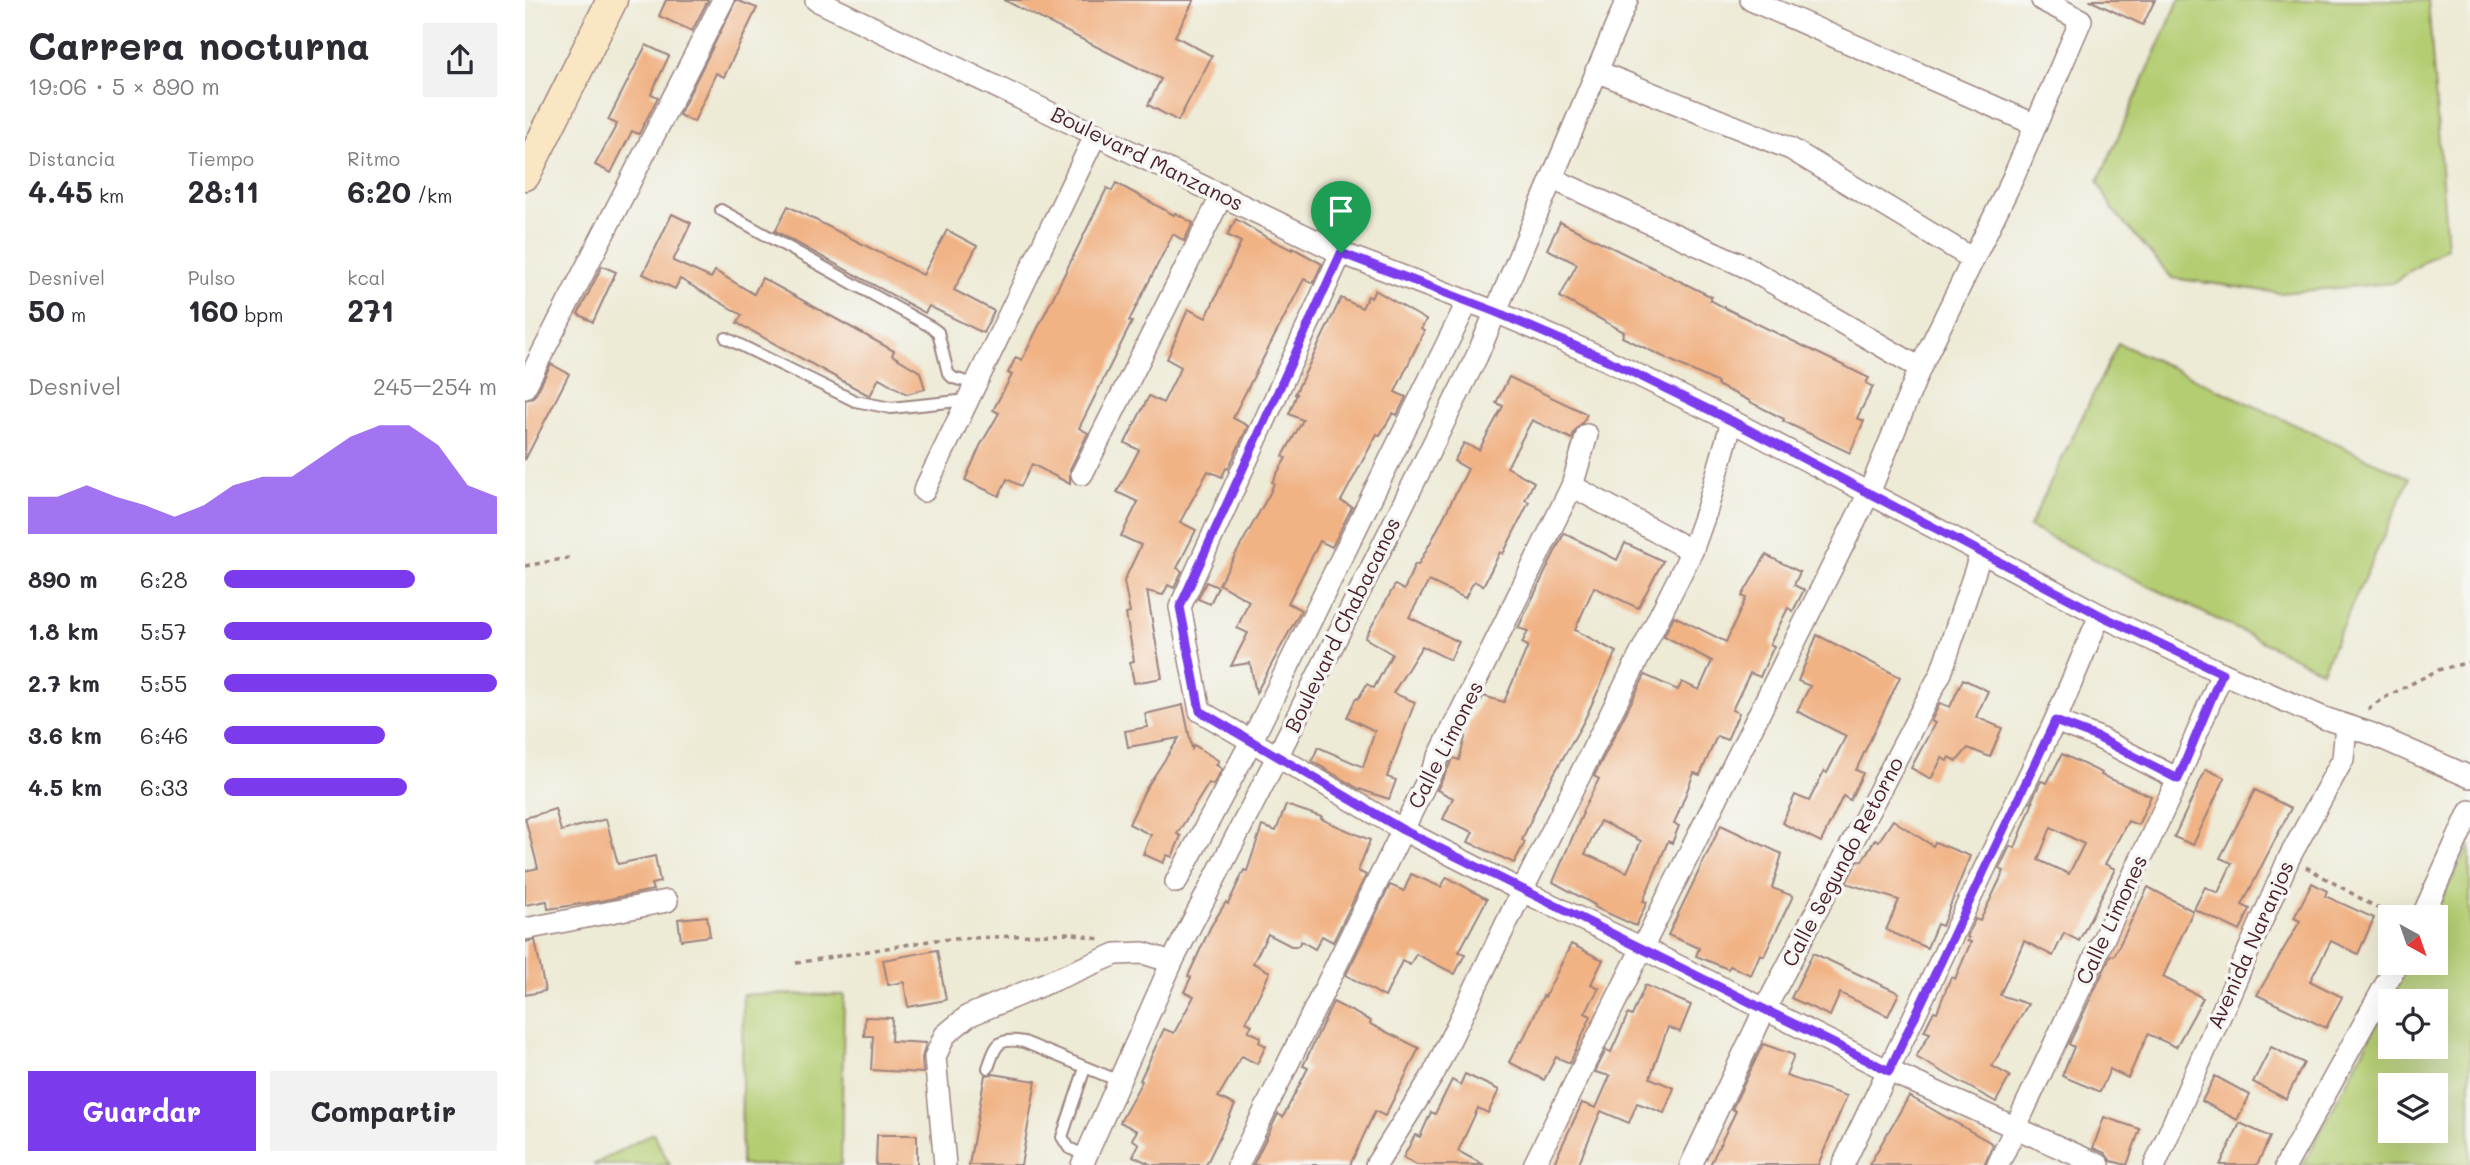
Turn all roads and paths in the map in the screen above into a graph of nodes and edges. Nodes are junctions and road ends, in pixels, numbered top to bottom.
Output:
1 (612, 0) edge
2 (723, 0) edge
3 (816, 0) edge
4 (1627, 0) edge
5 (1751, 0) edge
6 (2042, 0) edge
7 (1596, 71) junction
8 (2036, 125) junction
9 (1096, 134) junction
10 (525, 175) edge
11 (1553, 178) junction
12 (1222, 195) junction
13 (721, 209) dead end
14 (1341, 253) junction
15 (1973, 259) junction
16 (1483, 307) junction
17 (726, 338) dead end
18 (1920, 368) junction
19 (525, 387) edge
20 (971, 392) junction
21 (1732, 421) junction
22 (1587, 435) dead end
23 (1082, 474) dead end
24 (1572, 486) junction
25 (923, 491) dead end
26 (1868, 493) junction
27 (1692, 551) junction
28 (1981, 553) junction
29 (573, 557) dead end
30 (525, 566) edge
31 (2100, 615) junction
32 (2470, 662) edge
33 (2222, 673) junction
34 (2055, 721) junction
35 (2346, 726) junction
36 (1251, 742) junction
37 (1277, 757) junction
38 (2470, 777) edge
39 (2178, 779) junction
40 (2470, 811) edge
41 (1403, 830) junction
42 (2289, 858) junction
43 (1176, 882) dead end
44 (1522, 891) junction
45 (667, 901) dead end
46 (2427, 905) edge
47 (2378, 908) edge
48 (525, 929) edge
49 (1642, 948) junction
50 (1116, 954) junction
51 (1172, 962) junction
52 (796, 963) dead end
53 (2391, 975) edge
54 (1765, 1009) junction
55 (988, 1068) dead end
56 (1085, 1068) junction
57 (1889, 1071) junction
58 (1119, 1082) junction
59 (2017, 1128) junction
60 (1084, 1161) edge
61 (945, 1165) edge
62 (1238, 1165) edge
63 (1376, 1165) edge
64 (1534, 1165) edge
65 (1692, 1165) edge
66 (1843, 1165) edge
67 (1998, 1165) edge
68 (2099, 1165) edge
69 (2155, 1165) edge
70 (2286, 1165) edge

1 - 10 main road
2 - 19 street
3 - 9 street, Boulevard Manzanos
4 - 7 street
5 - 8 street
6 - 8 street
7 - 11 street
7 - 15 street
8 - 15 street
9 - 12 street, Boulevard Manzanos
9 - 20 street
11 - 16 street
11 - 18 street
12 - 14 street, Boulevard Manzanos
12 - 23 street
13 - 20 lane
14 - 16 street, Boulevard Manzanos
14 - 36 street
15 - 18 street
16 - 21 street, Boulevard Manzanos
16 - 36 street, Boulevard Chabacanos
16 - 37 street, Boulevard Chabacanos
17 - 20 lane
18 - 26 street
20 - 25 street
21 - 26 street, Boulevard Manzanos
21 - 27 street
22 - 24 street, Calle Limones
24 - 27 street
24 - 41 street, Calle Limones
26 - 28 street, Boulevard Manzanos
26 - 49 street
27 - 44 street
28 - 31 street, Boulevard Manzanos
28 - 54 street, Calle Segundo Retorno
29 - 30 path
31 - 33 street, Boulevard Manzanos
31 - 34 street
32 - 35 path
33 - 35 street, Boulevard Manzanos
33 - 39 street, Calle Limones
34 - 39 street
34 - 57 street
35 - 38 street, Boulevard Manzanos
35 - 42 street, Avenida Naranjos
36 - 37 street
36 - 43 street, Boulevard Chabacanos
37 - 41 street
37 - 51 street, Boulevard Chabacanos
39 - 59 street, Calle Limones
40 - 46 street
41 - 44 street
41 - 62 street, Calle Limones
42 - 47 path
42 - 69 street, Avenida Naranjos
44 - 49 street
44 - 63 street
45 - 48 street
49 - 54 street
49 - 64 street
50 - 51 street
50 - 52 path
50 - 61 street
51 - 58 street, Boulevard Chabacanos
53 - 70 street
54 - 57 street
54 - 65 street, Calle Segundo Retorno
55 - 56 lane
56 - 58 lane
56 - 60 lane
57 - 59 street
57 - 66 street
58 - 60 street, Boulevard Chabacanos
59 - 67 street, Calle Limones
59 - 68 street

